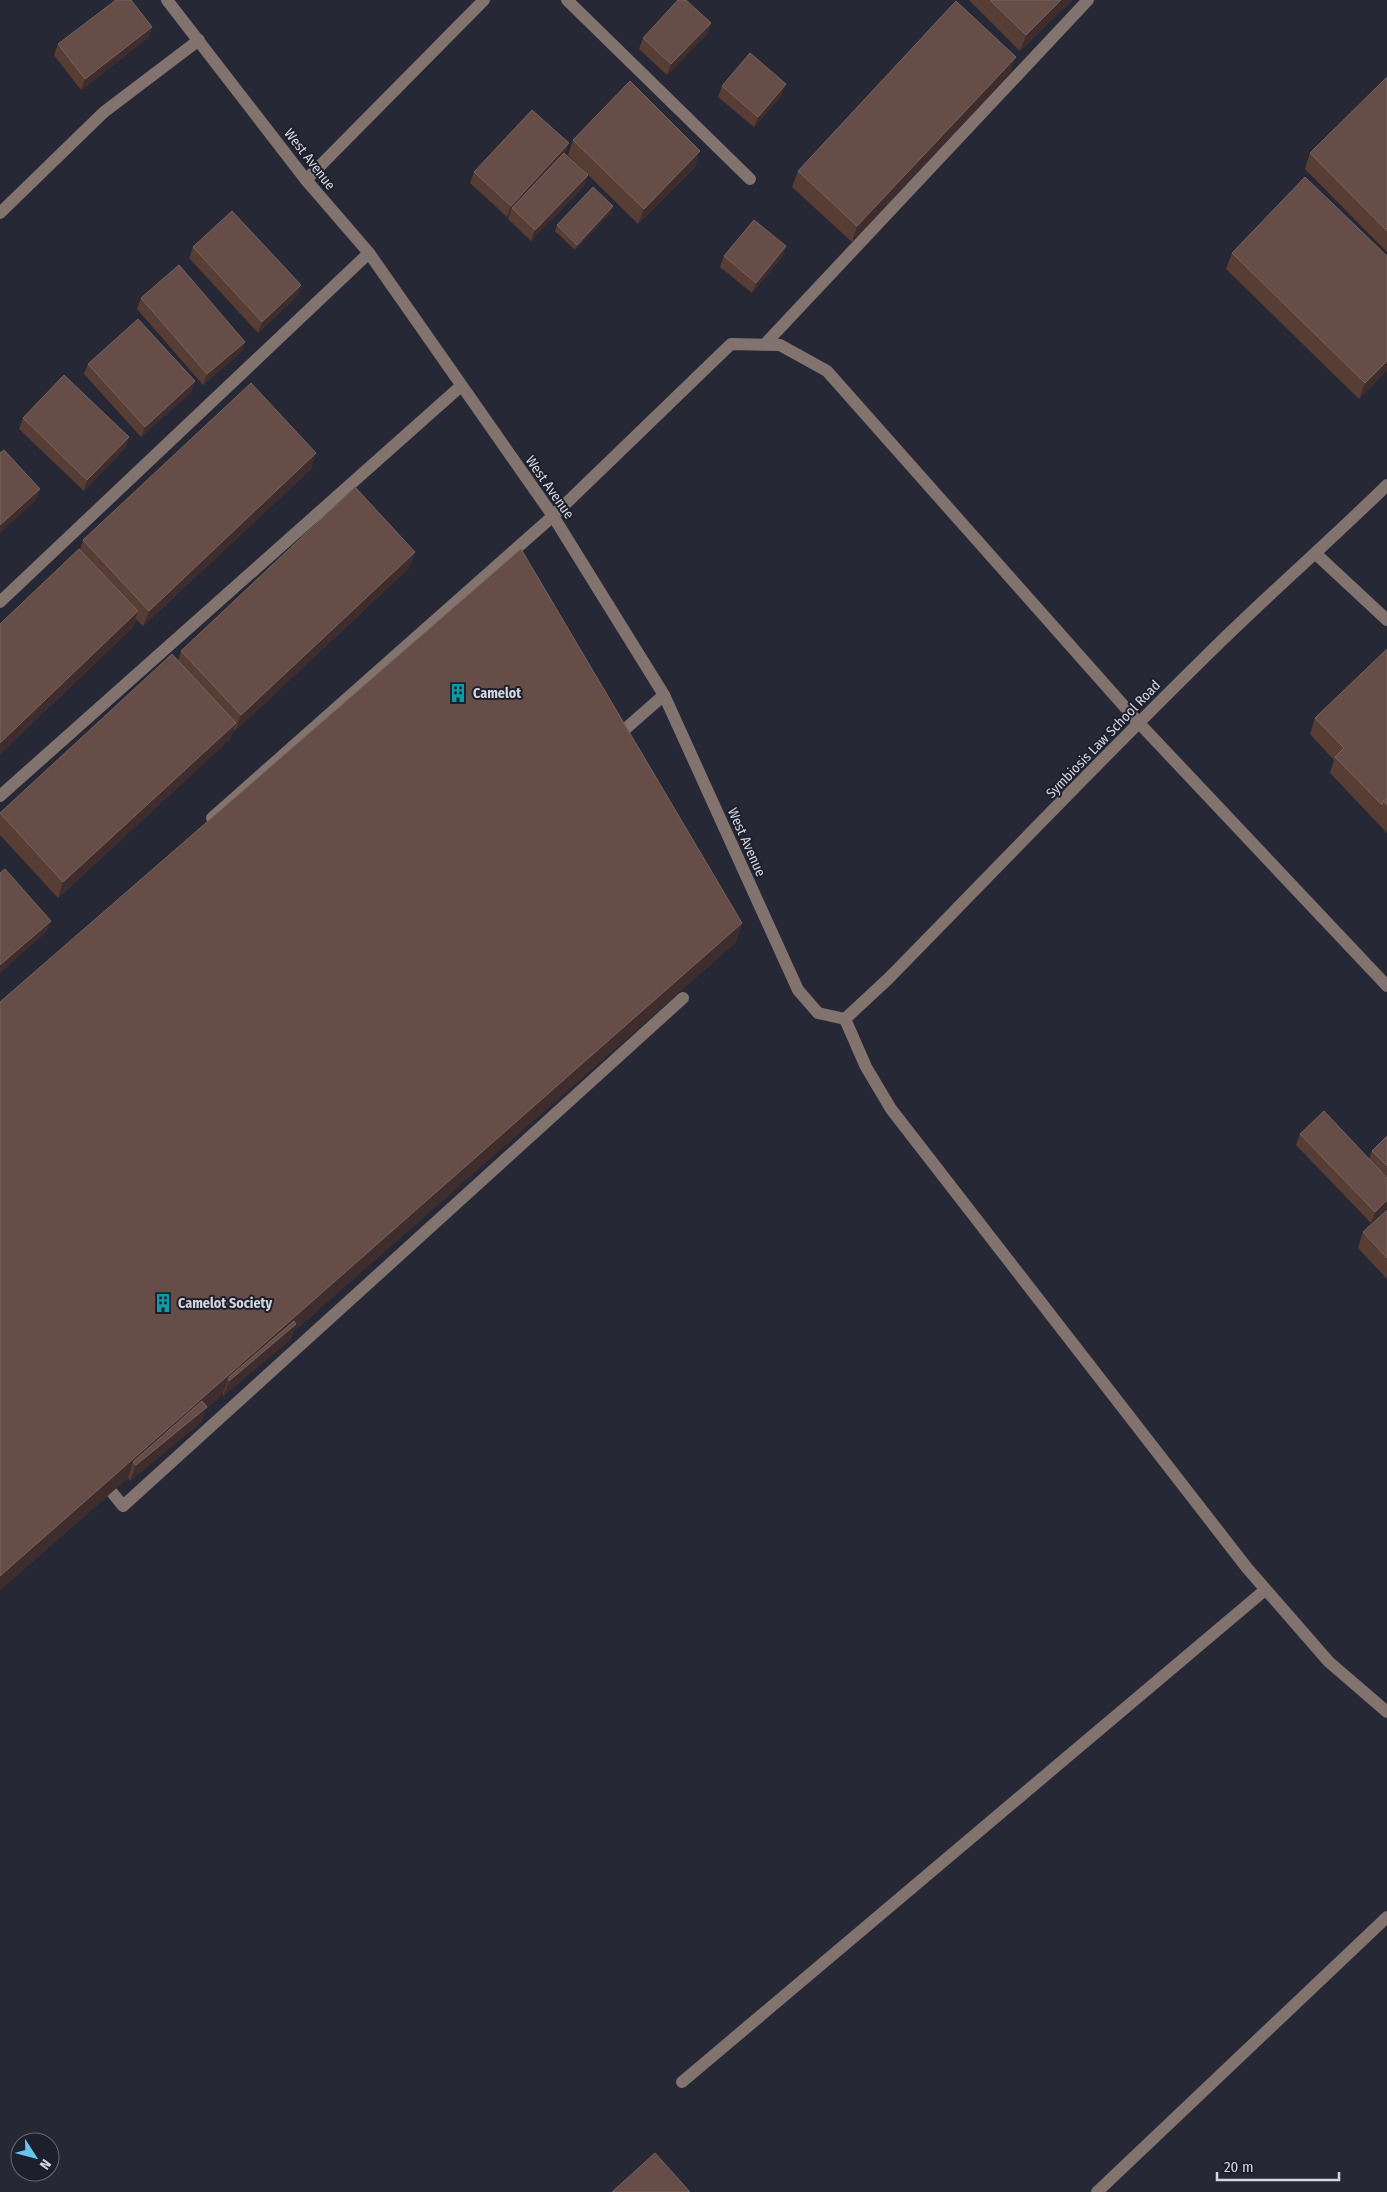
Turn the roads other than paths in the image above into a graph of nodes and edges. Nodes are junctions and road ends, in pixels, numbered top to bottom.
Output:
1 (167, 0) edge
2 (484, 0) edge
3 (567, 0) edge
4 (1088, 0) edge
5 (199, 40) junction
6 (750, 179) dead end
7 (306, 180) junction
8 (0, 212) edge
9 (369, 254) junction
10 (765, 344) junction
11 (461, 386) junction
12 (1387, 485) edge
13 (552, 516) junction
14 (1316, 554) junction
15 (0, 602) edge
16 (1387, 620) edge
17 (664, 695) junction
18 (1139, 723) junction
19 (606, 745) edge
20 (0, 796) edge
21 (202, 827) edge
22 (1387, 986) edge
23 (682, 998) edge
24 (845, 1019) junction
25 (92, 1467) edge
26 (1265, 1590) junction
27 (1387, 1712) edge
28 (1387, 1917) edge
29 (682, 2082) dead end
30 (1097, 2192) edge

1 - 5 street, West Avenue
2 - 7 street
3 - 6 street
4 - 10 street
5 - 7 street, West Avenue
5 - 8 street
7 - 9 street, West Avenue
9 - 11 street, West Avenue
9 - 15 street
10 - 13 street
10 - 18 street
11 - 13 street, West Avenue
11 - 20 street
12 - 14 street, Symbiosis Law School Road
13 - 17 street, West Avenue
13 - 21 street
14 - 16 street
14 - 18 street, Symbiosis Law School Road
17 - 19 street
17 - 24 street, West Avenue
18 - 22 street
18 - 24 street, Symbiosis Law School Road
23 - 25 street
24 - 26 street
26 - 27 street
26 - 29 street
28 - 30 street

